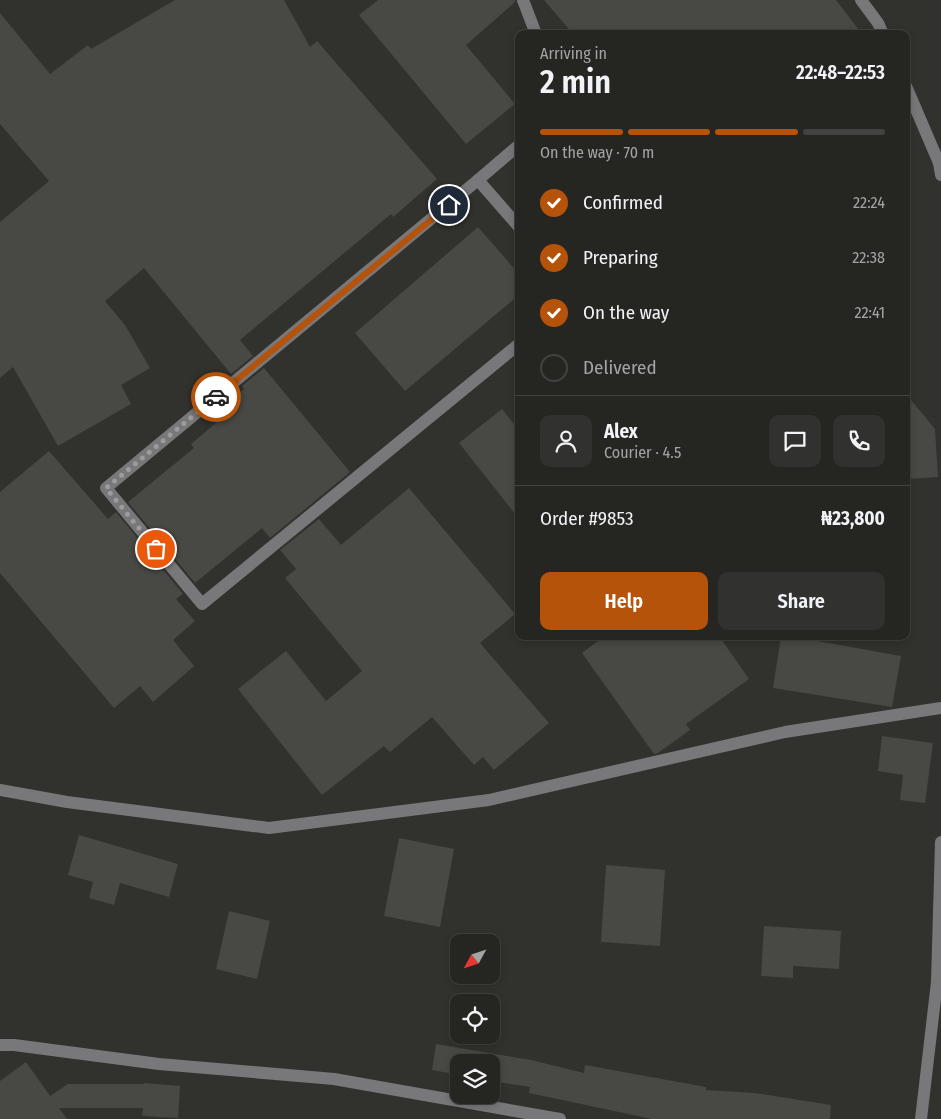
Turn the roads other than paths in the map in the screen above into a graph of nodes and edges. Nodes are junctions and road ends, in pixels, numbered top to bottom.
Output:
1 (524, 0) edge
2 (861, 0) edge
3 (535, 30) edge
4 (881, 30) edge
5 (910, 95) edge
6 (515, 148) edge
7 (941, 175) edge
8 (478, 180) junction
9 (515, 222) edge
10 (515, 347) edge
11 (941, 708) edge
12 (0, 790) edge
13 (941, 842) edge
14 (0, 1045) edge
15 (560, 1119) edge
16 (921, 1119) edge

1 - 3 street
2 - 4 street
5 - 7 street
6 - 8 street
8 - 9 street
8 - 10 street
11 - 12 street
13 - 16 street
14 - 15 street

